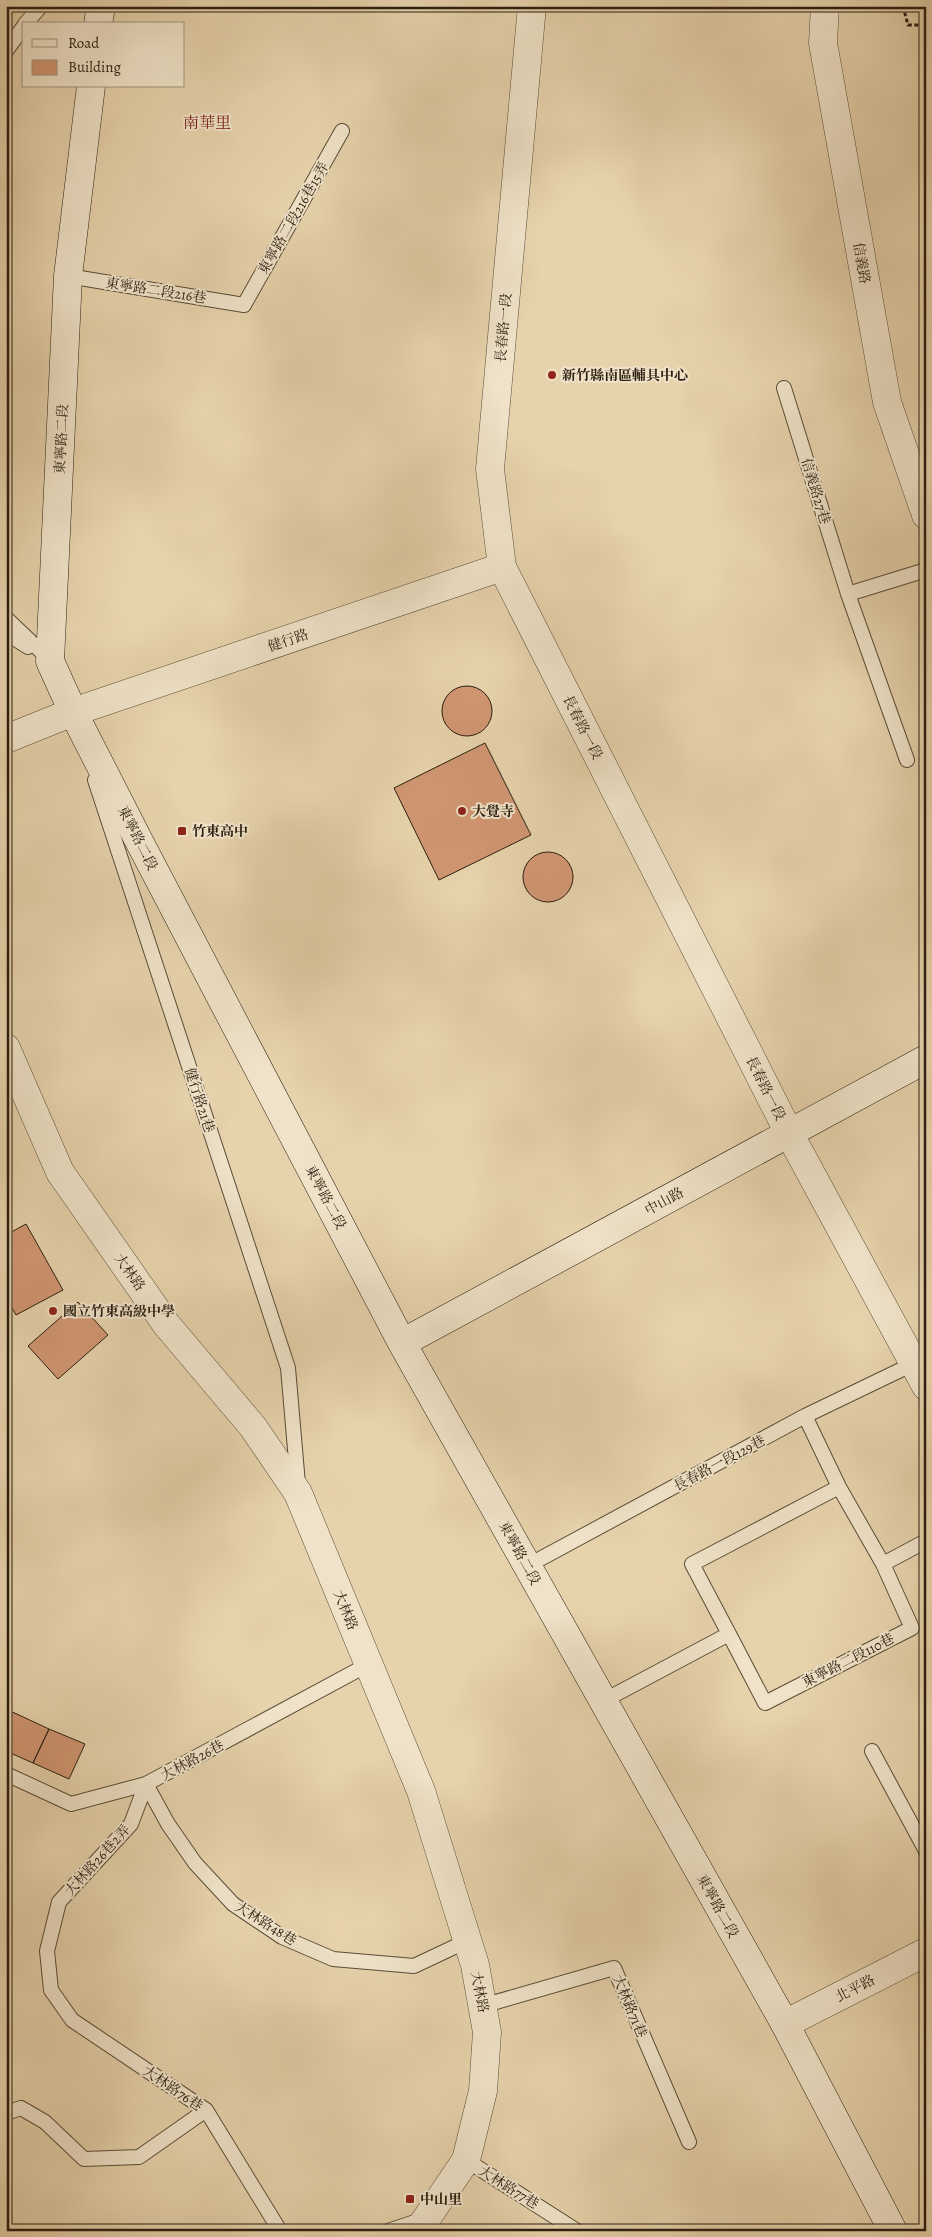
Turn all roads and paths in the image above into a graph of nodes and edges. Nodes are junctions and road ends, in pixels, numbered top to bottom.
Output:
1 (41, 6) edge
2 (100, 6) edge
3 (532, 6) edge
4 (825, 6) edge
5 (903, 6) edge
6 (27, 22) edge
7 (98, 22) edge
8 (926, 25) edge
9 (22, 28) edge
10 (6, 51) edge
11 (91, 88) edge
12 (342, 132) dead end
13 (68, 276) junction
14 (244, 305) joint
15 (784, 388) dead end
16 (926, 515) edge
17 (502, 567) junction
18 (926, 570) edge
19 (848, 594) junction
20 (6, 618) edge
21 (6, 633) edge
22 (50, 661) junction
23 (73, 712) junction
24 (6, 739) edge
25 (907, 760) dead end
26 (6, 1048) edge
27 (926, 1059) edge
28 (789, 1133) junction
29 (402, 1343) junction
30 (919, 1375) edge
31 (805, 1416) junction
32 (839, 1487) junction
33 (298, 1493) junction
34 (926, 1541) edge
35 (883, 1564) junction
36 (528, 1566) junction
37 (729, 1634) junction
38 (368, 1664) junction
39 (603, 1700) junction
40 (872, 1751) dead end
41 (6, 1774) edge
42 (146, 1784) junction
43 (926, 1851) edge
44 (467, 1941) junction
45 (926, 1952) edge
46 (482, 2006) junction
47 (72, 2020) joint
48 (785, 2024) junction
49 (206, 2110) junction
50 (6, 2113) edge
51 (689, 2142) dead end
52 (466, 2160) junction
53 (423, 2224) edge
54 (280, 2231) edge
55 (388, 2231) edge
56 (577, 2231) edge
57 (893, 2231) edge

1 - 6 lane
2 - 7 street
3 - 17 street, 長春路一段
4 - 16 street, 信義路
5 - 8 path
9 - 10 lane
11 - 13 street, 東寧路二段
12 - 14 lane, 東寧路二段216巷15弄
13 - 14 lane, 東寧路二段216巷
13 - 22 street, 東寧路二段
15 - 19 lane, 信義路27巷
17 - 23 street, 健行路
17 - 28 street, 長春路一段
18 - 19 lane
19 - 25 lane, 信義路27巷
20 - 22 lane
21 - 22 lane
22 - 23 street, 東寧路二段
23 - 24 street
23 - 29 street, 東寧路二段
23 - 33 lane, 健行路21巷
26 - 33 street, 大林路
27 - 28 street, 中山路
28 - 29 street, 中山路
28 - 30 street, 長春路一段
29 - 36 street, 東寧路二段
30 - 31 lane, 長春路一段129巷
31 - 32 lane, 東寧路二段110巷
31 - 36 lane, 長春路一段129巷
32 - 35 lane, 東寧路二段110巷
32 - 37 lane, 東寧路二段110巷
33 - 38 street, 大林路
34 - 35 lane
35 - 37 lane, 東寧路二段110巷
36 - 39 street, 東寧路二段
37 - 39 lane
38 - 42 lane, 大林路26巷
38 - 44 street, 大林路
39 - 48 street, 東寧路二段
40 - 43 lane
41 - 42 lane, 大林路26巷
42 - 44 lane, 大林路48巷
42 - 47 lane, 大林路26巷2弄
44 - 46 street, 大林路
45 - 48 street, 北平路
46 - 51 lane, 大林路71巷
46 - 52 street, 大林路
47 - 49 lane, 大林路76巷
48 - 57 street, 東寧路二段
49 - 50 lane
49 - 54 lane, 大林路76巷
52 - 53 street, 大林路
52 - 56 lane, 大林路77巷
53 - 55 lane

